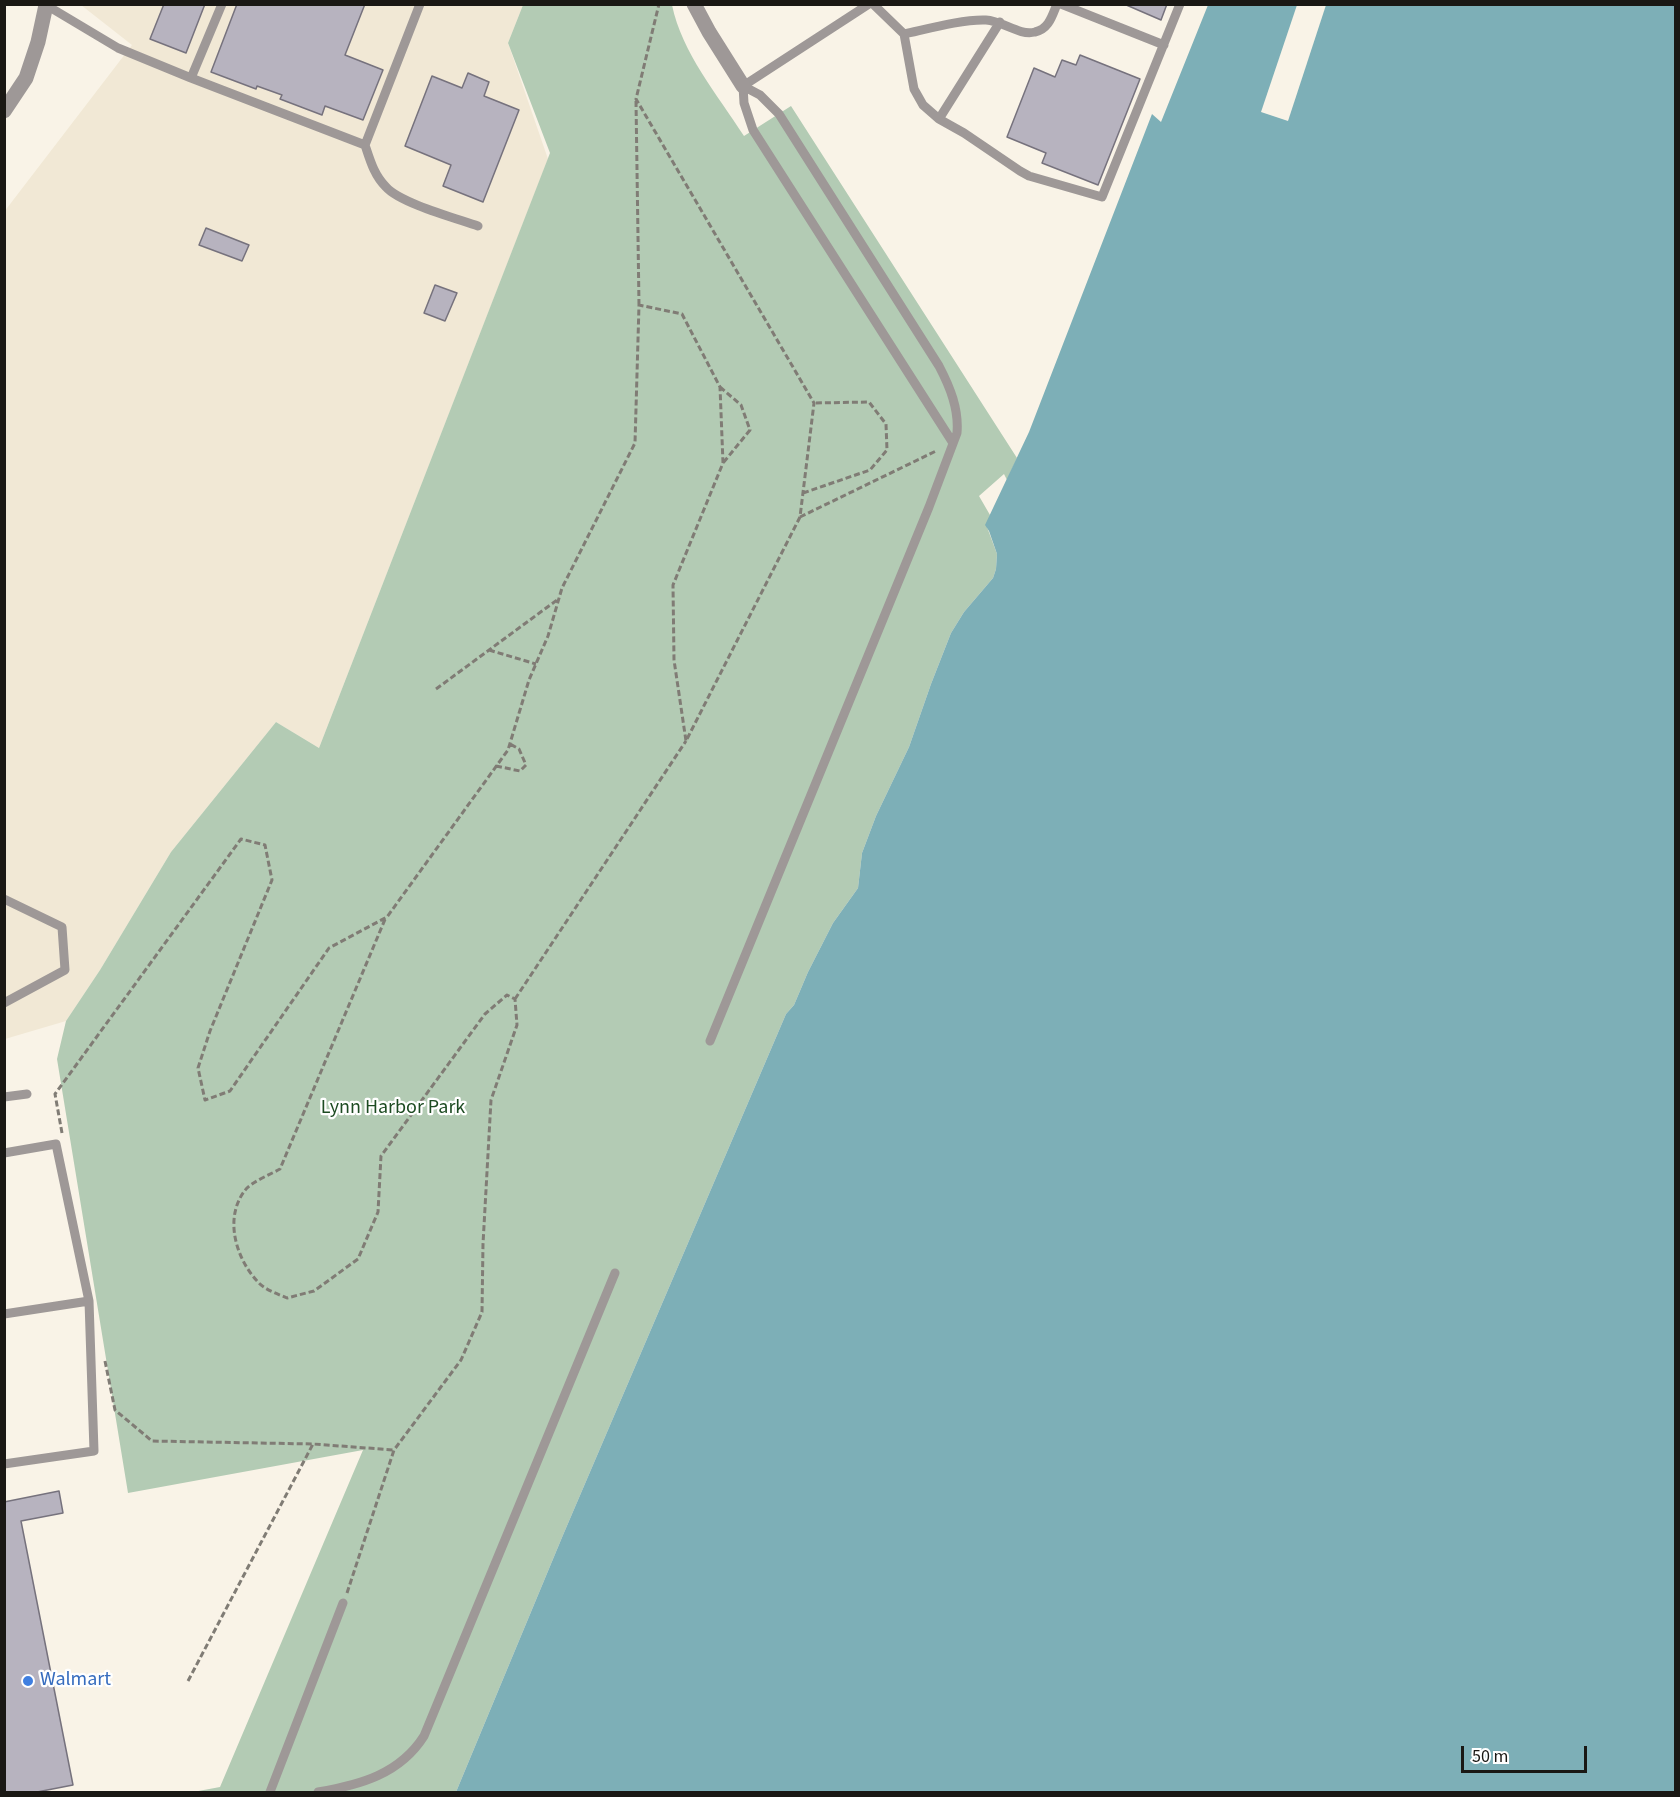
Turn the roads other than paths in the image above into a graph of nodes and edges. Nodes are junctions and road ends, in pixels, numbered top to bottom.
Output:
1 (222, 4) edge
2 (420, 4) edge
3 (694, 4) edge
4 (871, 4) edge
5 (1059, 4) edge
6 (1180, 4) edge
7 (45, 5) edge
8 (1000, 22) junction
9 (904, 34) junction
10 (1164, 45) junction
11 (191, 78) junction
12 (743, 86) junction
13 (4, 111) edge
14 (939, 120) junction
15 (365, 145) junction
16 (478, 226) dead end
17 (953, 443) junction
18 (4, 899) edge
19 (4, 1004) edge
20 (710, 1041) dead end
21 (27, 1094) dead end
22 (4, 1098) edge
23 (4, 1153) edge
24 (615, 1273) dead end
25 (89, 1301) junction
26 (4, 1314) edge
27 (4, 1464) edge
28 (343, 1603) road end
29 (270, 1792) edge
30 (318, 1792) edge

1 - 11 lane
2 - 15 lane
3 - 12 street
4 - 9 lane
4 - 12 lane
5 - 8 lane
5 - 10 lane
6 - 10 lane
7 - 11 lane
7 - 13 street
8 - 9 lane
8 - 14 lane
9 - 14 lane
10 - 14 lane
11 - 15 lane
12 - 17 lane
12 - 17 lane
15 - 16 lane
17 - 20 lane
18 - 19 lane
21 - 22 lane
23 - 25 lane
24 - 30 lane
25 - 26 lane
25 - 27 lane
28 - 29 lane

